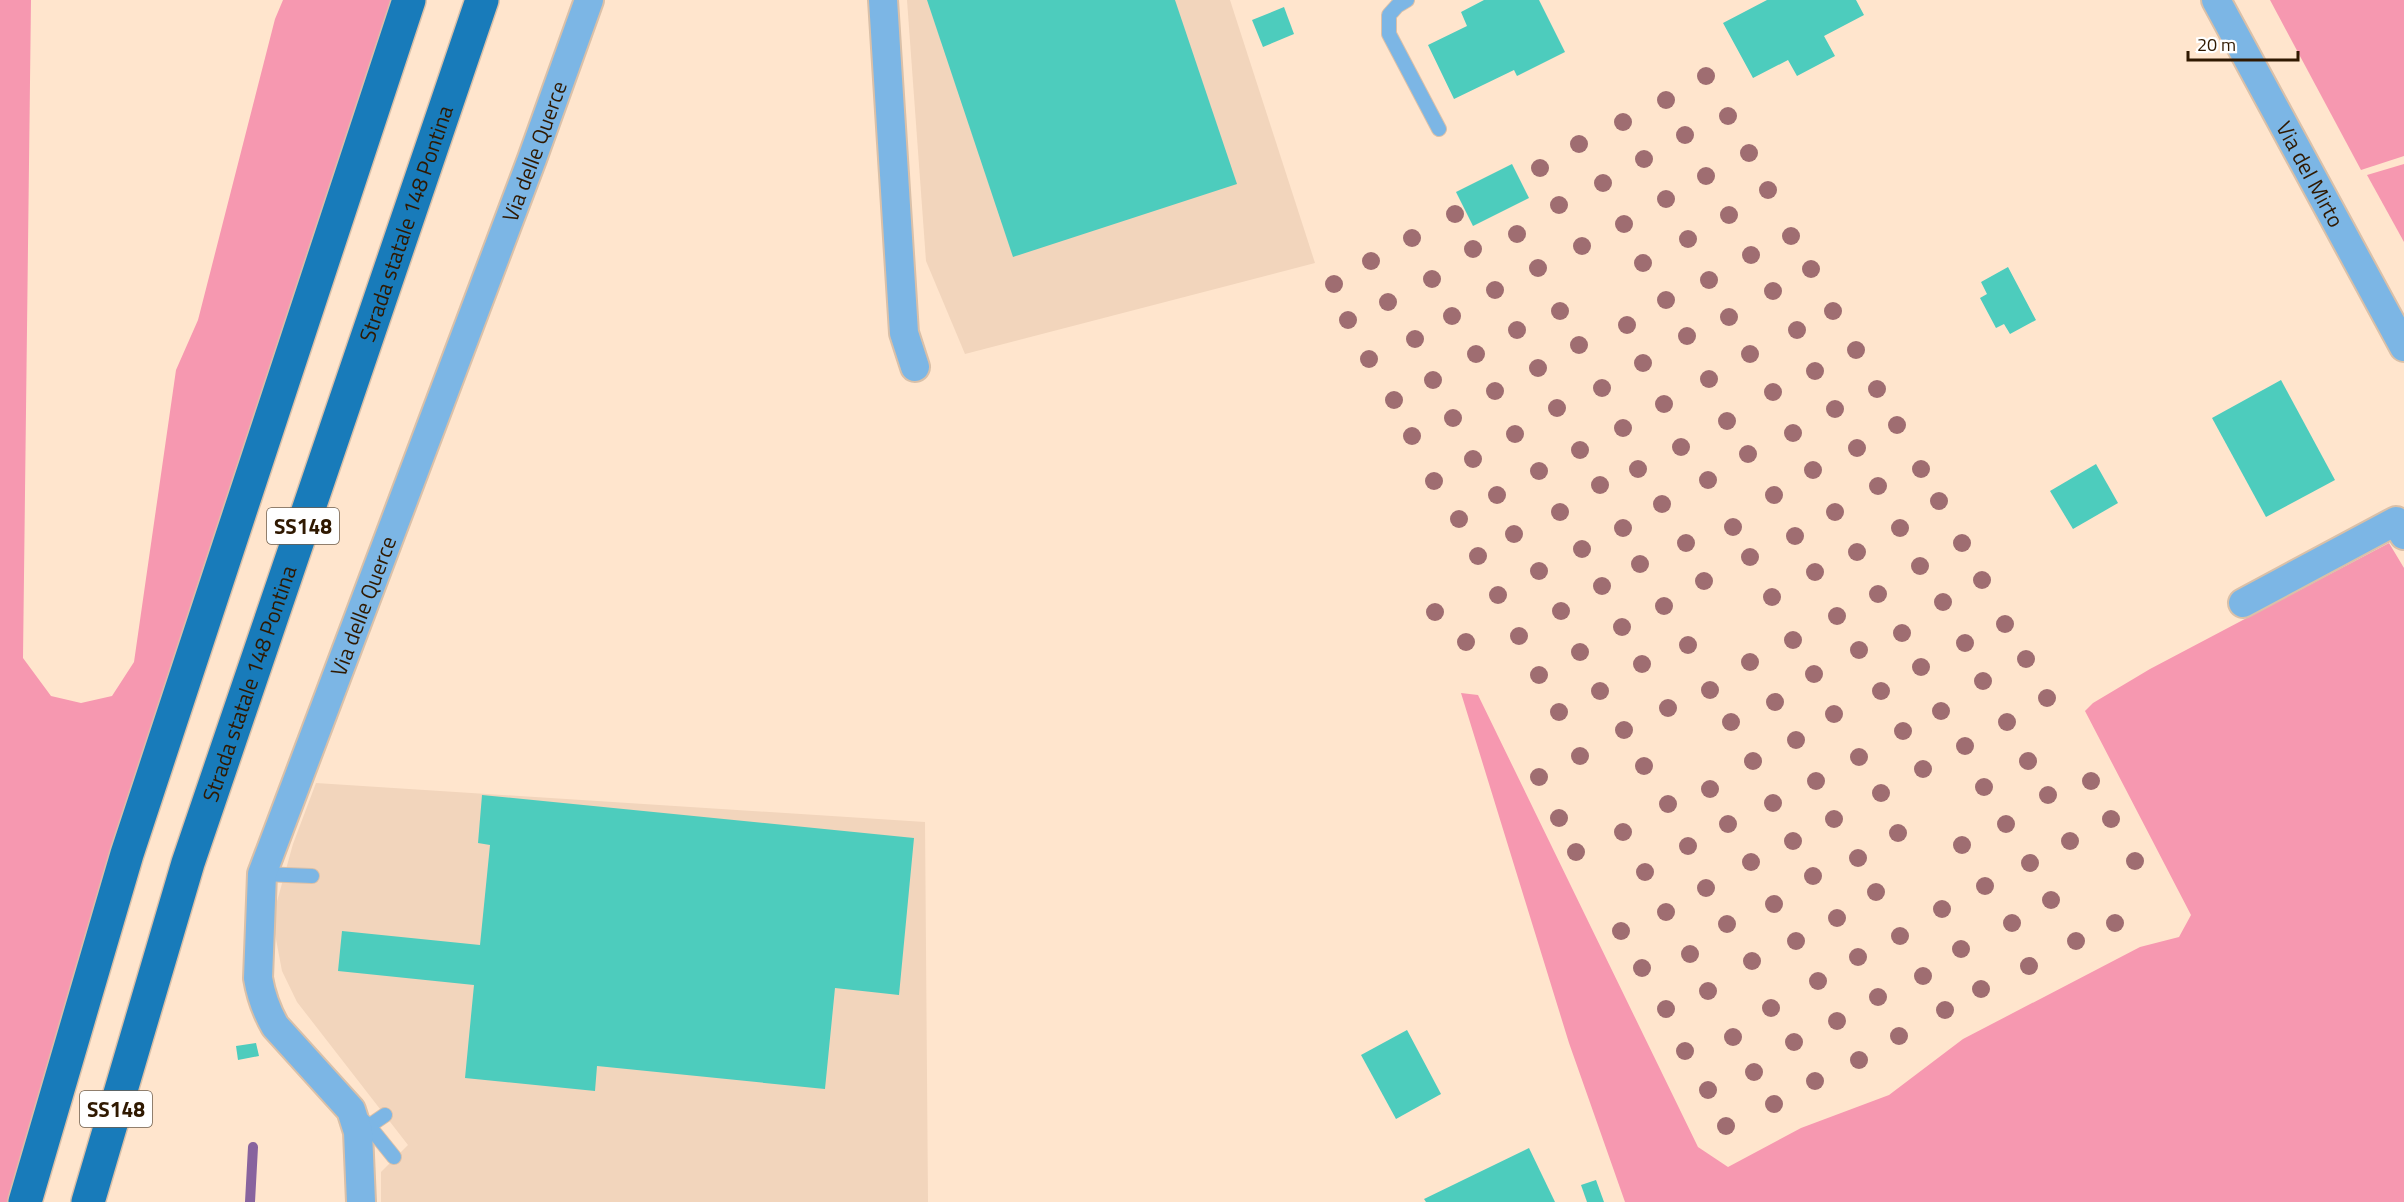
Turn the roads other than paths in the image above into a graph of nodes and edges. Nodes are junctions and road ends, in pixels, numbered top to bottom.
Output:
1 (409, 0) edge
2 (482, 0) edge
3 (589, 0) edge
4 (883, 0) edge
5 (1407, 0) edge
6 (2216, 0) edge
7 (1439, 129) dead end
8 (2404, 347) edge
9 (915, 367) dead end
10 (2401, 524) edge
11 (2243, 603) dead end
12 (262, 874) junction
13 (312, 876) dead end
14 (385, 1115) dead end
15 (360, 1118) junction
16 (394, 1157) dead end
17 (25, 1202) edge
18 (88, 1202) edge
19 (361, 1202) edge

1 - 17 highway, SS148
2 - 18 highway, Strada statale 148 Pontina / SS148
3 - 12 street, Via delle Querce
4 - 9 street
5 - 7 lane
6 - 8 street, Via del Mirto
10 - 11 street
12 - 13 lane
12 - 15 street, Via delle Querce
14 - 15 lane
15 - 16 lane
15 - 19 street, Via delle Querce

